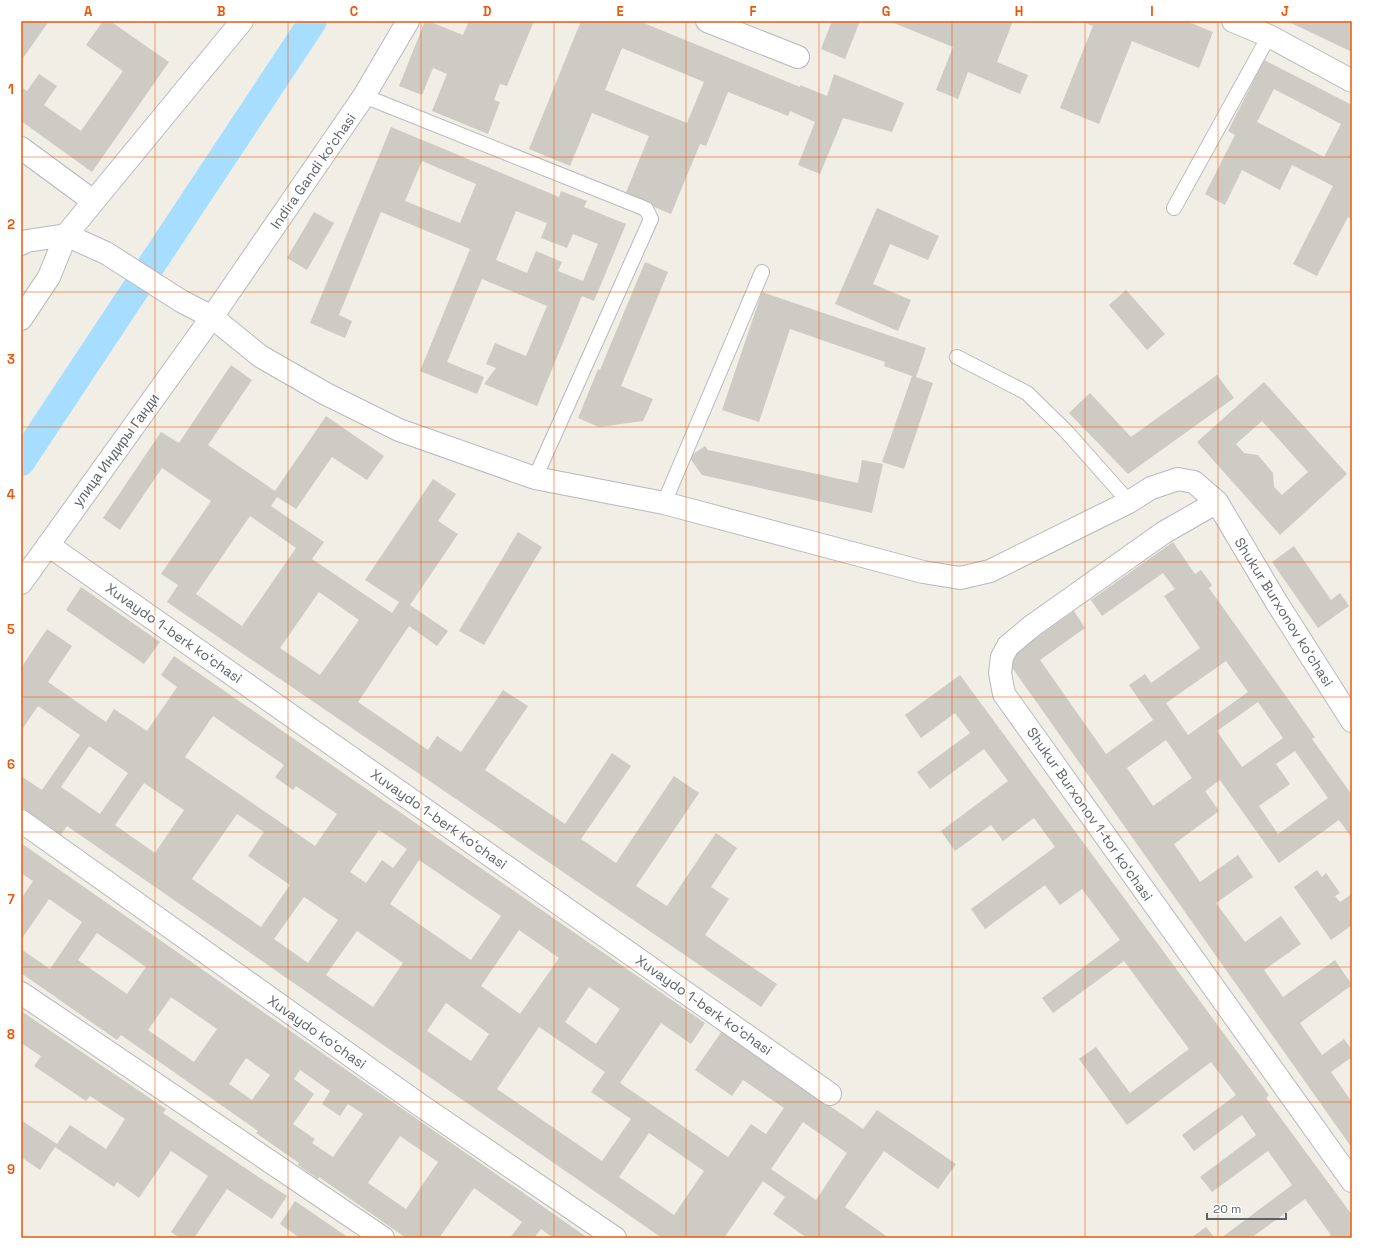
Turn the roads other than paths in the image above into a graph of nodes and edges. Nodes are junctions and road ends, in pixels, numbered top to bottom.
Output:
1 (242, 21) edge
2 (408, 21) edge
3 (707, 21) edge
4 (1233, 21) edge
5 (1269, 36) junction
6 (798, 57) dead end
7 (1352, 81) edge
8 (364, 96) junction
9 (21, 148) edge
10 (93, 201) junction
11 (1174, 208) dead end
12 (66, 235) junction
13 (23, 246) edge
14 (762, 272) dead end
15 (212, 317) junction
16 (21, 320) edge
17 (956, 357) dead end
18 (535, 478) junction
19 (1129, 502) junction
20 (1217, 502) junction
21 (664, 503) junction
22 (48, 545) junction
23 (21, 582) edge
24 (1352, 721) edge
25 (21, 822) edge
26 (21, 993) edge
27 (830, 1094) dead end
28 (1352, 1182) edge
29 (384, 1238) edge
30 (615, 1238) edge

1 - 10 street
2 - 8 street, Indira Gandi koʻchasi
3 - 6 street
4 - 5 street
5 - 7 street
5 - 11 lane
8 - 15 street, Indira Gandi koʻchasi
8 - 18 lane
9 - 10 street
10 - 12 street
12 - 13 street
12 - 15 street, Shukur Burxonov koʻchasi
12 - 16 street
14 - 21 lane
15 - 18 street, Shukur Burxonov koʻchasi
15 - 22 street, улица Индиры Ганди
17 - 19 lane
18 - 21 street, Shukur Burxonov koʻchasi
19 - 20 street, Shukur Burxonov koʻchasi
19 - 21 street, Shukur Burxonov koʻchasi
20 - 24 street, Shukur Burxonov koʻchasi
20 - 28 street, Shukur Burxonov 1-tor koʻchasi
22 - 23 street, улица Индиры Ганди
22 - 27 street, Xuvaydo 1-berk koʻchasi
25 - 30 street, Xuvaydo koʻchasi
26 - 29 street

